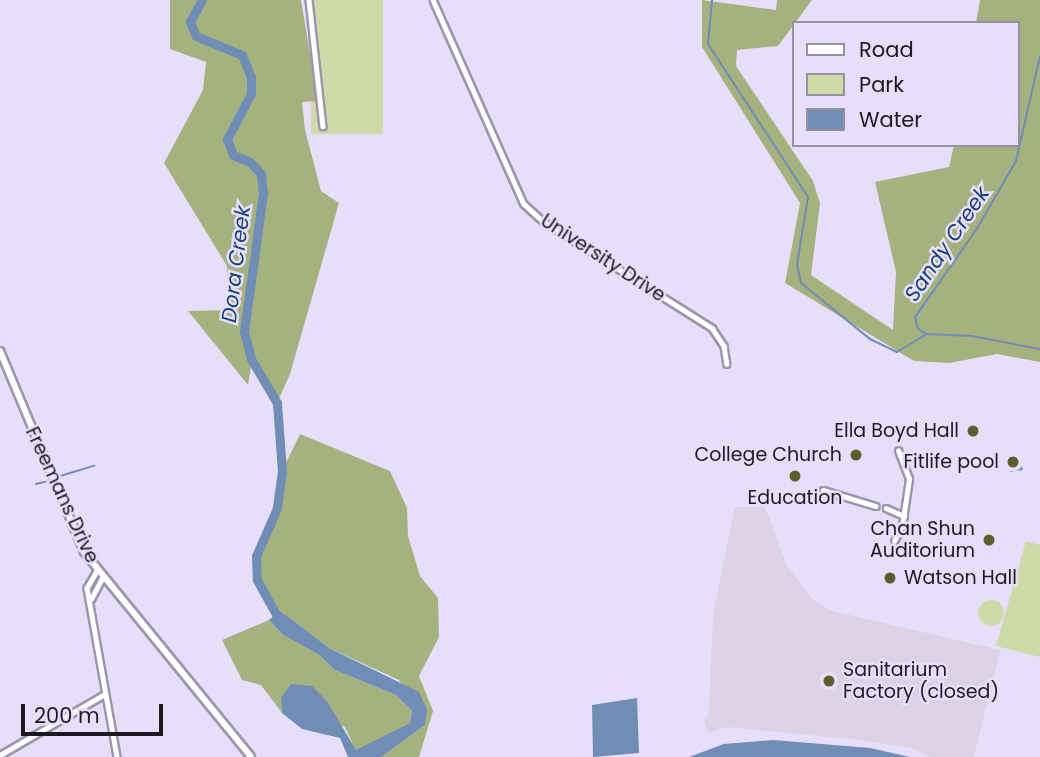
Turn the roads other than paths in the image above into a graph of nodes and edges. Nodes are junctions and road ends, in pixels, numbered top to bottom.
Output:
1 (309, 0) edge
2 (433, 0) edge
3 (324, 126) dead end
4 (0, 351) edge
5 (727, 364) dead end
6 (898, 451) dead end
7 (822, 490) dead end
8 (876, 506) dead end
9 (886, 508) dead end
10 (904, 516) junction
11 (894, 541) dead end
12 (97, 571) junction
13 (102, 578) junction
14 (91, 600) junction
15 (105, 694) junction
16 (0, 755) edge
17 (117, 757) edge
18 (251, 757) edge

1 - 3 street
2 - 5 street, University Drive
4 - 12 main road, Freemans Drive
6 - 10 street
7 - 8 street
9 - 10 street
10 - 11 street
12 - 13 main road, Freemans Drive
12 - 14 street
13 - 14 street
13 - 18 main road, Freemans Drive
14 - 15 street
15 - 16 street
15 - 17 street

